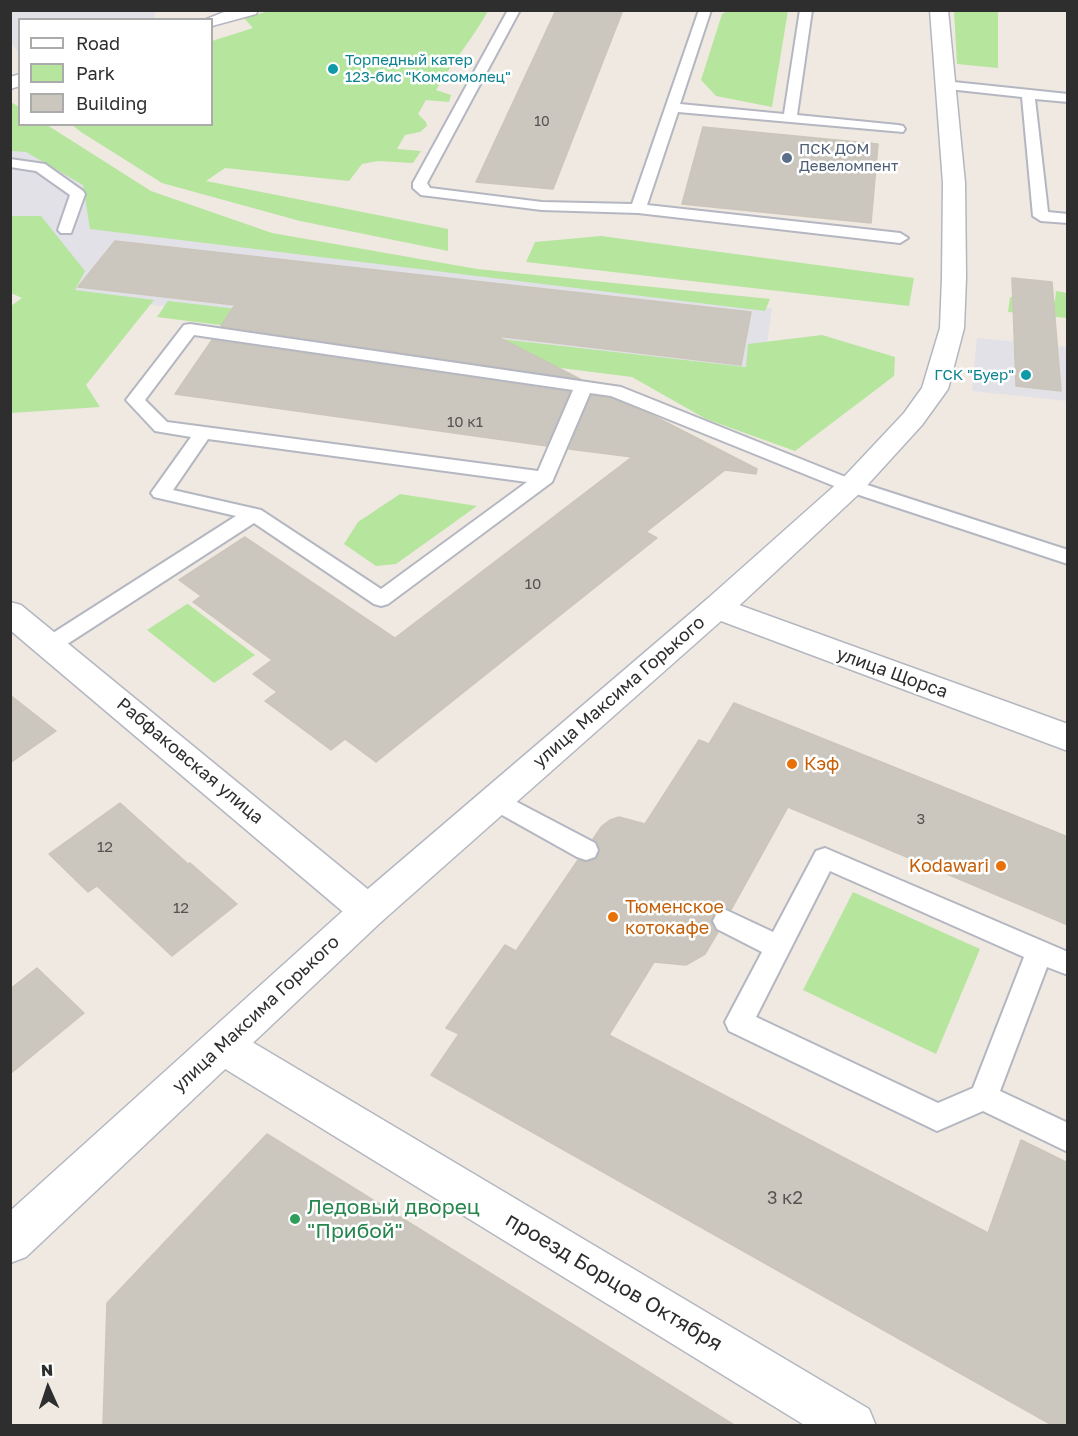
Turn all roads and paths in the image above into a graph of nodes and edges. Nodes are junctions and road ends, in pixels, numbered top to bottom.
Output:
1 (250, 10) edge
2 (514, 10) edge
3 (705, 10) edge
4 (806, 10) edge
5 (939, 10) edge
6 (213, 21) edge
7 (944, 85) junction
8 (1028, 94) junction
9 (1068, 98) edge
10 (672, 107) junction
11 (790, 118) junction
12 (898, 129) dead end
13 (10, 163) edge
14 (638, 209) junction
15 (1068, 219) edge
16 (66, 230) dead end
17 (900, 238) dead end
18 (584, 386) junction
19 (203, 434) junction
20 (545, 478) junction
21 (851, 486) junction
22 (254, 514) junction
23 (1068, 557) edge
24 (717, 608) junction
25 (10, 613) edge
26 (50, 645) junction
27 (1068, 738) edge
28 (494, 799) junction
29 (586, 849) dead end
30 (368, 911) junction
31 (726, 921) dead end
32 (779, 948) junction
33 (1039, 952) junction
34 (1068, 964) edge
35 (223, 1046) junction
36 (984, 1097) junction
37 (1068, 1138) edge
38 (10, 1240) edge
39 (852, 1425) edge

1 - 6 street
2 - 14 lane
3 - 10 lane
4 - 11 lane
5 - 7 street, улица Максима Горького
7 - 8 lane
7 - 21 street, улица Максима Горького
8 - 9 lane
8 - 15 lane
10 - 11 lane
10 - 14 lane
11 - 12 lane
13 - 16 lane
14 - 17 lane
18 - 19 lane
18 - 20 lane
18 - 21 lane
19 - 20 lane
19 - 22 lane
20 - 22 lane
21 - 23 lane
21 - 24 street, улица Максима Горького
22 - 26 lane
24 - 27 street, улица Щорса
24 - 28 street, улица Максима Горького
25 - 26 street, Рабфаковская улица
26 - 30 street, Рабфаковская улица
28 - 29 lane
28 - 30 street, улица Максима Горького
30 - 35 street, улица Максима Горького
31 - 32 lane
32 - 33 lane
32 - 36 lane
33 - 34 lane
33 - 36 lane
35 - 38 street, улица Максима Горького
35 - 39 street, проезд Борцов Октября
36 - 37 lane

